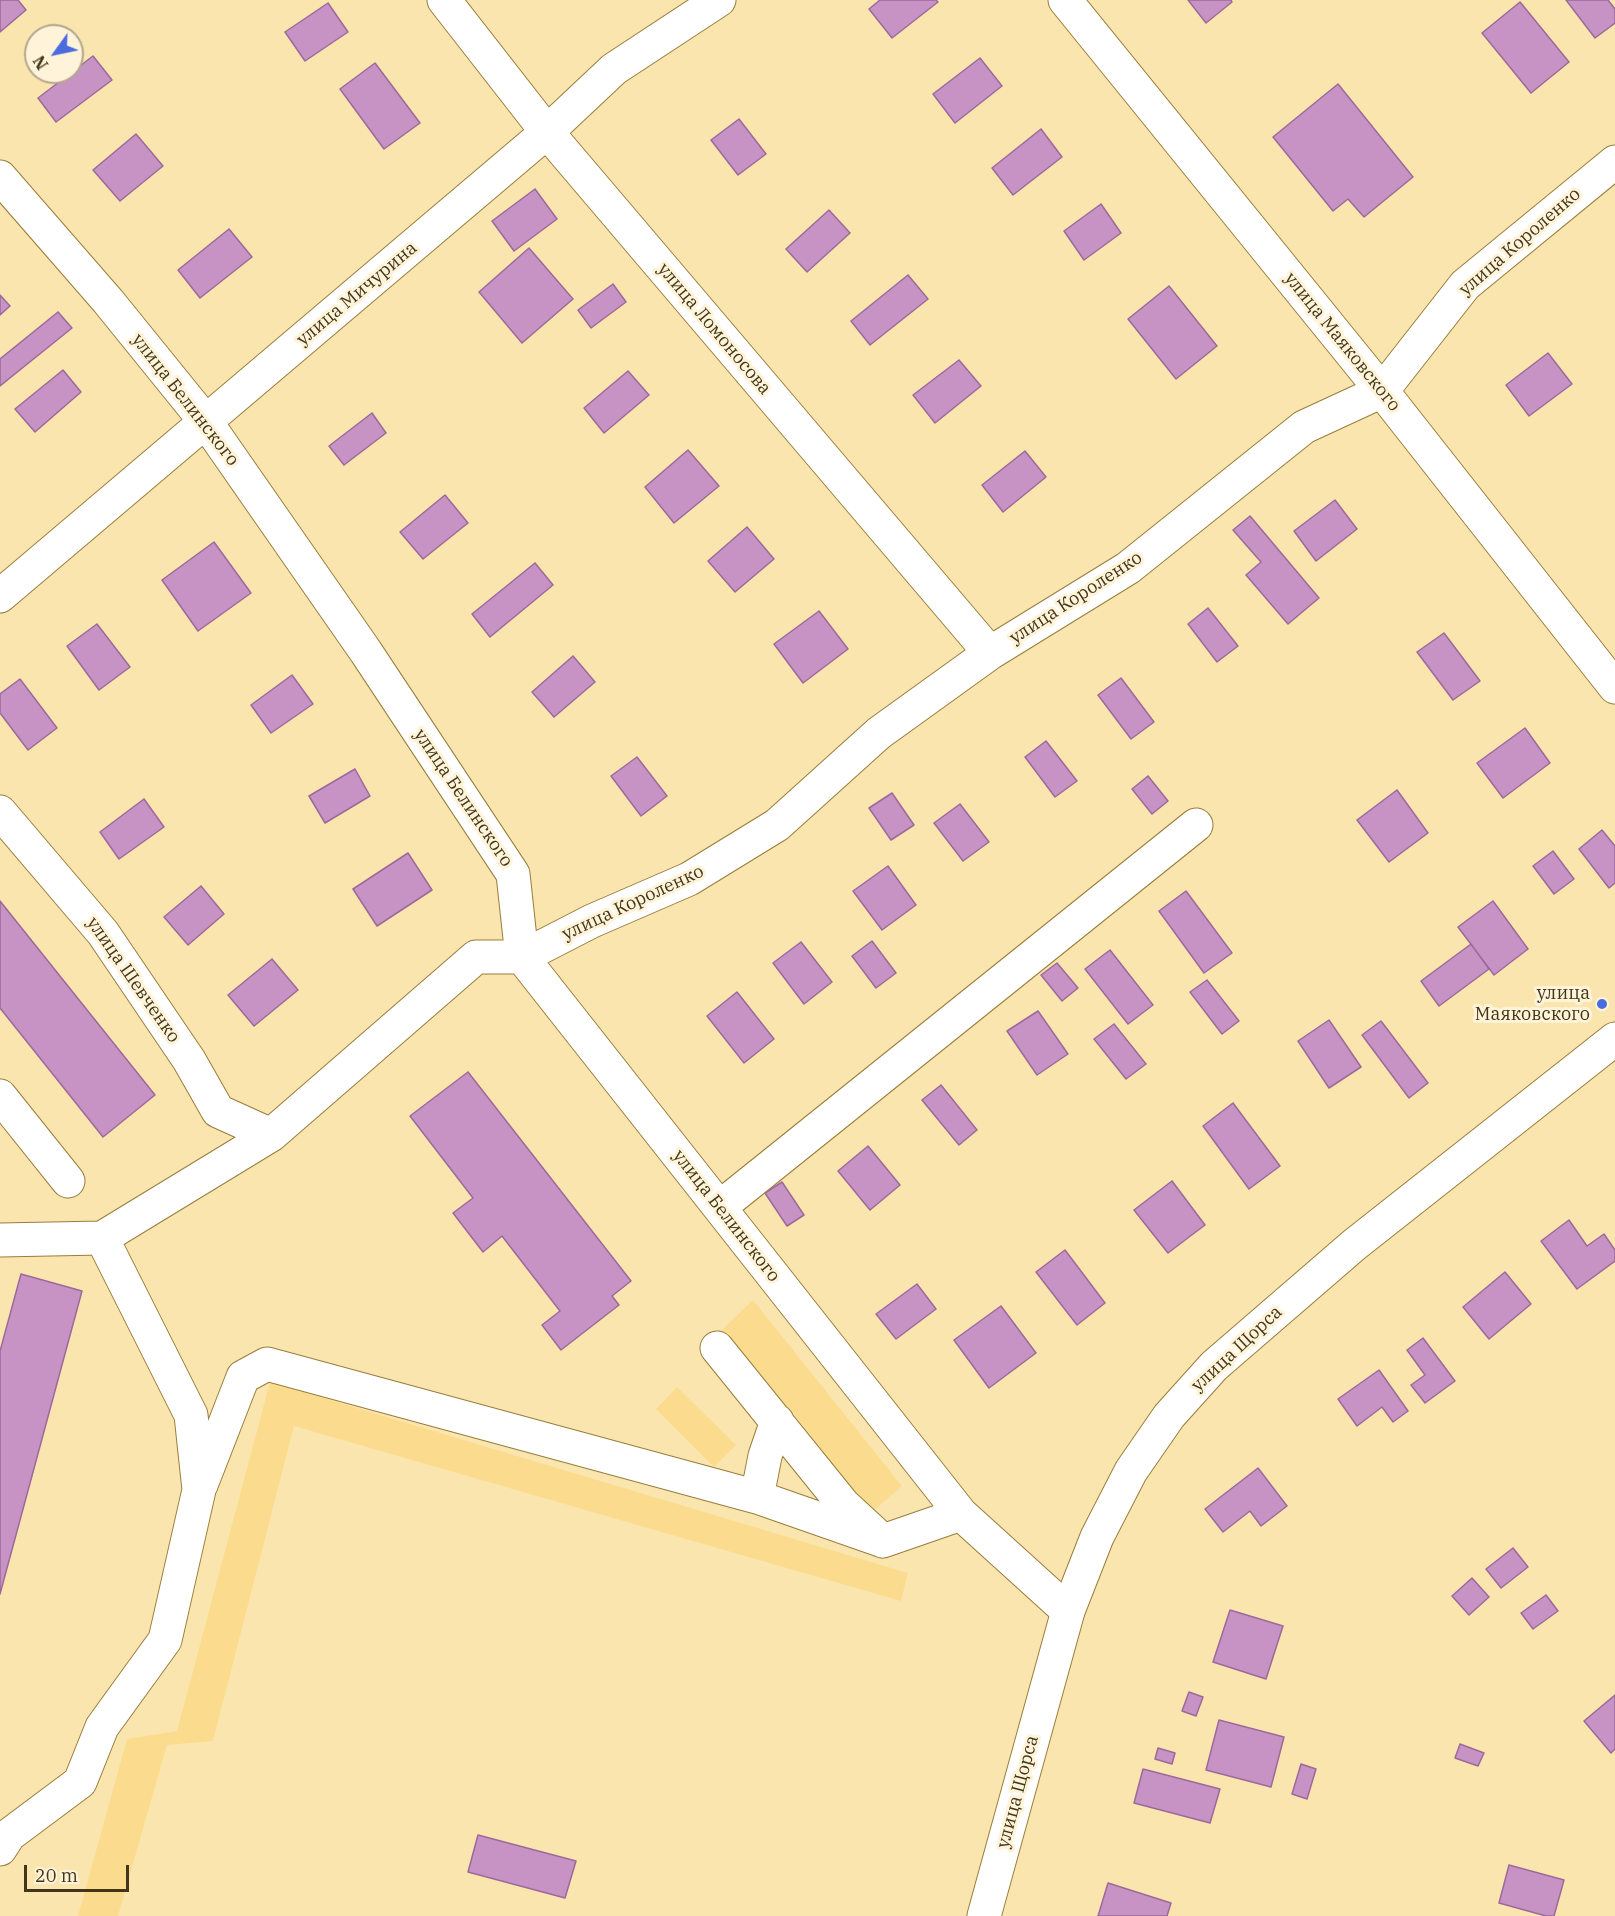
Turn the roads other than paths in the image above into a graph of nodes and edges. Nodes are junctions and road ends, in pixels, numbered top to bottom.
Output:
1 (444, 0) edge
2 (719, 0) edge
3 (1065, 0) edge
4 (547, 132) junction
5 (1615, 162) edge
6 (0, 177) edge
7 (1382, 391) junction
8 (206, 422) junction
9 (0, 596) edge
10 (990, 653) junction
11 (1615, 687) edge
12 (0, 812) edge
13 (1196, 825) dead end
14 (522, 957) junction
15 (1615, 1039) edge
16 (0, 1096) edge
17 (271, 1135) junction
18 (69, 1181) dead end
19 (720, 1207) junction
20 (102, 1238) junction
21 (0, 1240) edge
22 (717, 1348) dead end
23 (777, 1421) junction
24 (199, 1490) junction
25 (757, 1497) junction
26 (961, 1514) junction
27 (883, 1541) junction
28 (1068, 1611) junction
29 (0, 1849) edge
30 (984, 1916) edge

1 - 4 street, улица Ломоносова
2 - 4 street, улица Мичурина
3 - 7 street, улица Маяковского
4 - 8 street, улица Мичурина
4 - 10 street, улица Ломоносова
5 - 7 street, улица Короленко
6 - 8 street, улица Белинского
7 - 10 street, улица Короленко
7 - 11 street, улица Маяковского
8 - 9 street, улица Мичурина
8 - 14 street, улица Белинского
10 - 14 street, улица Короленко
12 - 17 street, улица Шевченко
13 - 19 street
14 - 17 street
14 - 19 street, улица Белинского
15 - 28 street, улица Щорса
16 - 18 street
17 - 20 street
19 - 26 street, улица Белинского
20 - 21 street
20 - 24 street
22 - 23 street
23 - 25 street
23 - 27 street
24 - 25 street
24 - 29 street
25 - 27 street
26 - 27 street
26 - 28 street, улица Белинского
28 - 30 street, улица Щорса

